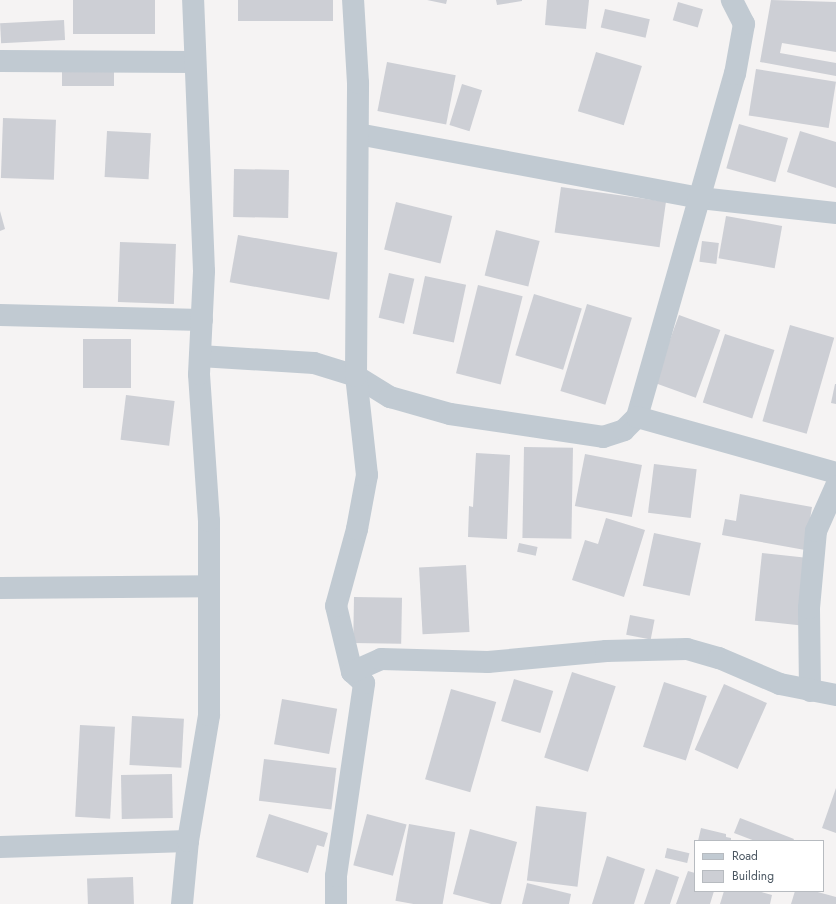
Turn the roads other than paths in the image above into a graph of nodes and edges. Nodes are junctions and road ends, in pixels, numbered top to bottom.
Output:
1 (193, 0) edge
2 (352, 0) edge
3 (732, 0) edge
4 (0, 61) edge
5 (194, 62) junction
6 (358, 134) junction
7 (700, 198) junction
8 (836, 213) edge
9 (0, 315) edge
10 (202, 320) junction
11 (200, 356) junction
12 (356, 376) junction
13 (637, 417) junction
14 (836, 473) edge
15 (836, 486) edge
16 (209, 586) junction
17 (0, 588) edge
18 (352, 672) junction
19 (810, 691) junction
20 (836, 694) edge
21 (188, 841) junction
22 (0, 848) edge
23 (182, 904) edge
24 (336, 904) edge

1 - 5 street
2 - 6 street
3 - 7 street
4 - 5 street
5 - 10 street
6 - 7 street
6 - 12 street
7 - 8 street
7 - 13 street
9 - 10 street
10 - 11 street
11 - 12 street
11 - 16 street
12 - 13 street
12 - 18 street
13 - 14 street
15 - 19 street
16 - 17 street
16 - 21 street
18 - 19 street
18 - 24 street
19 - 20 street
21 - 22 street
21 - 23 street

